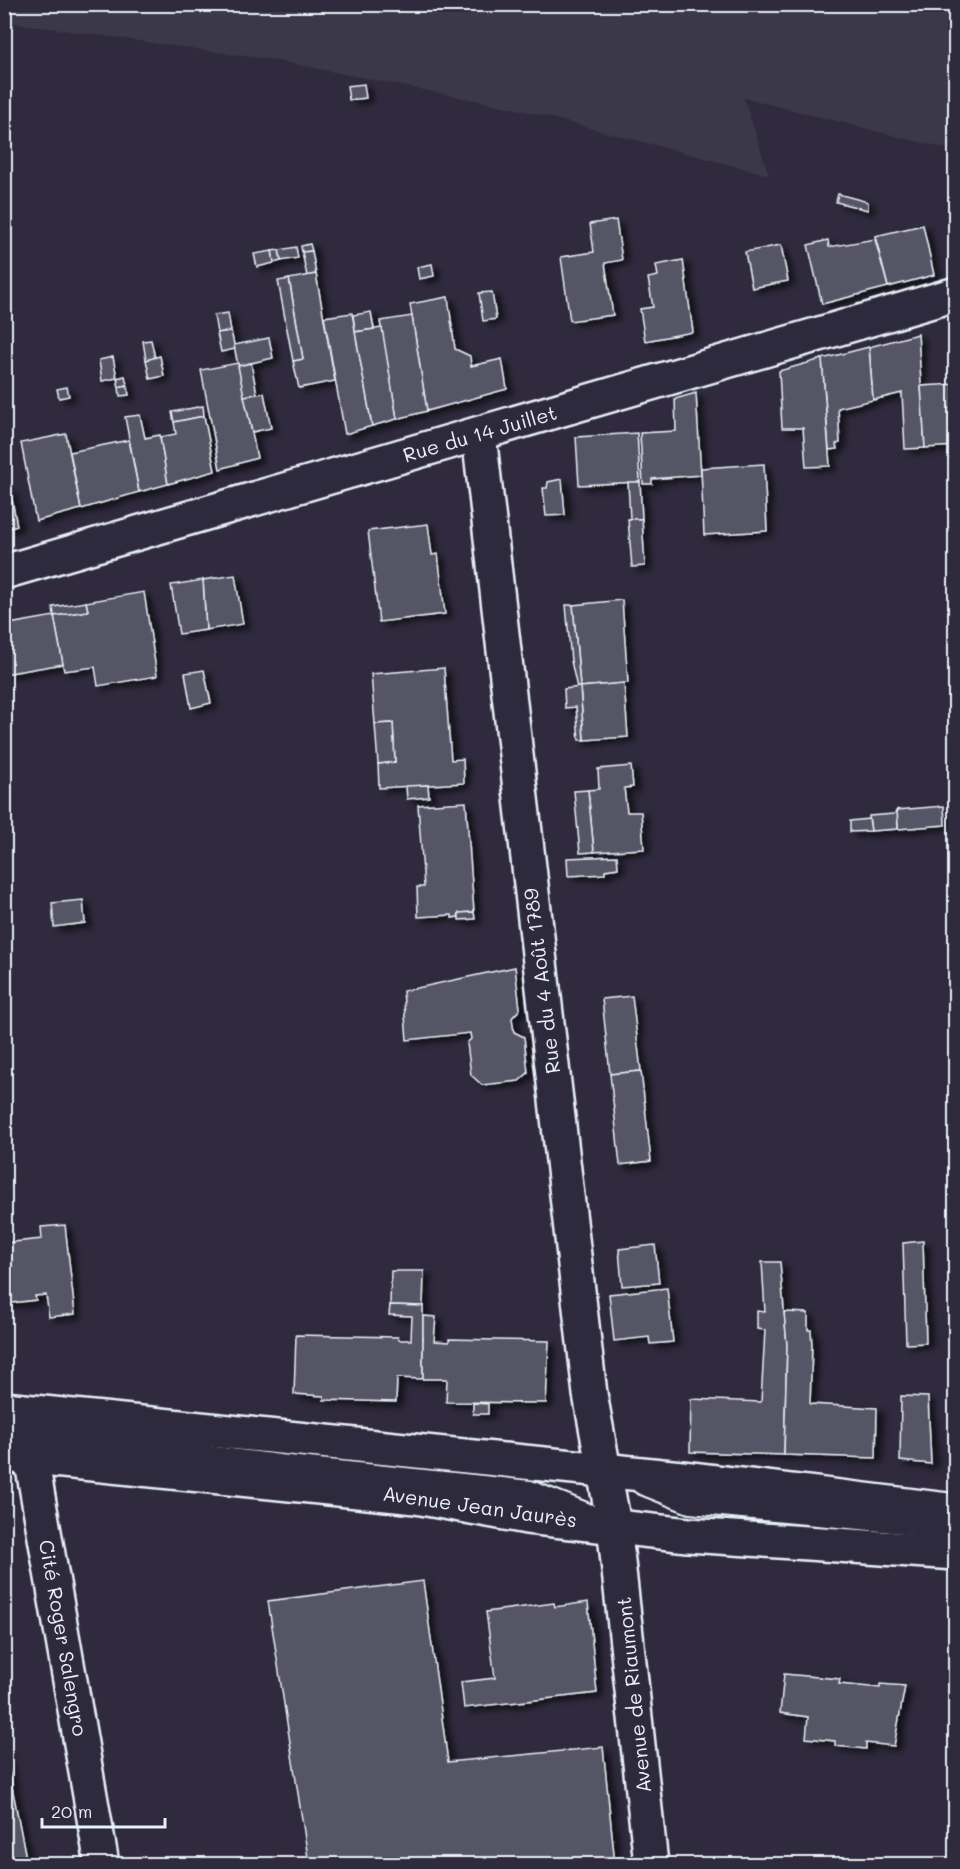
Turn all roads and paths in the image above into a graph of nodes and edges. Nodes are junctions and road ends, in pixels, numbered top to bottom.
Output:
1 (956, 294) edge
2 (479, 435) junction
3 (4, 572) edge
4 (16, 1433) edge
5 (605, 1470) junction
6 (956, 1511) edge
7 (615, 1525) junction
8 (956, 1528) edge
9 (956, 1553) edge
10 (102, 1864) edge
11 (651, 1864) edge

1 - 2 street, Rue du 14 Juillet
2 - 3 street, Rue du 14 Juillet
2 - 5 street, Rue du 4 Août 1789
4 - 5 street
4 - 7 street, Avenue Jean Jaurès
4 - 10 street, Cité Roger Salengro
5 - 6 street
5 - 7 street, Rue du 4 Août 1789
5 - 8 lane
7 - 9 street, Avenue Jean Jaurès
7 - 11 street, Avenue de Riaumont

